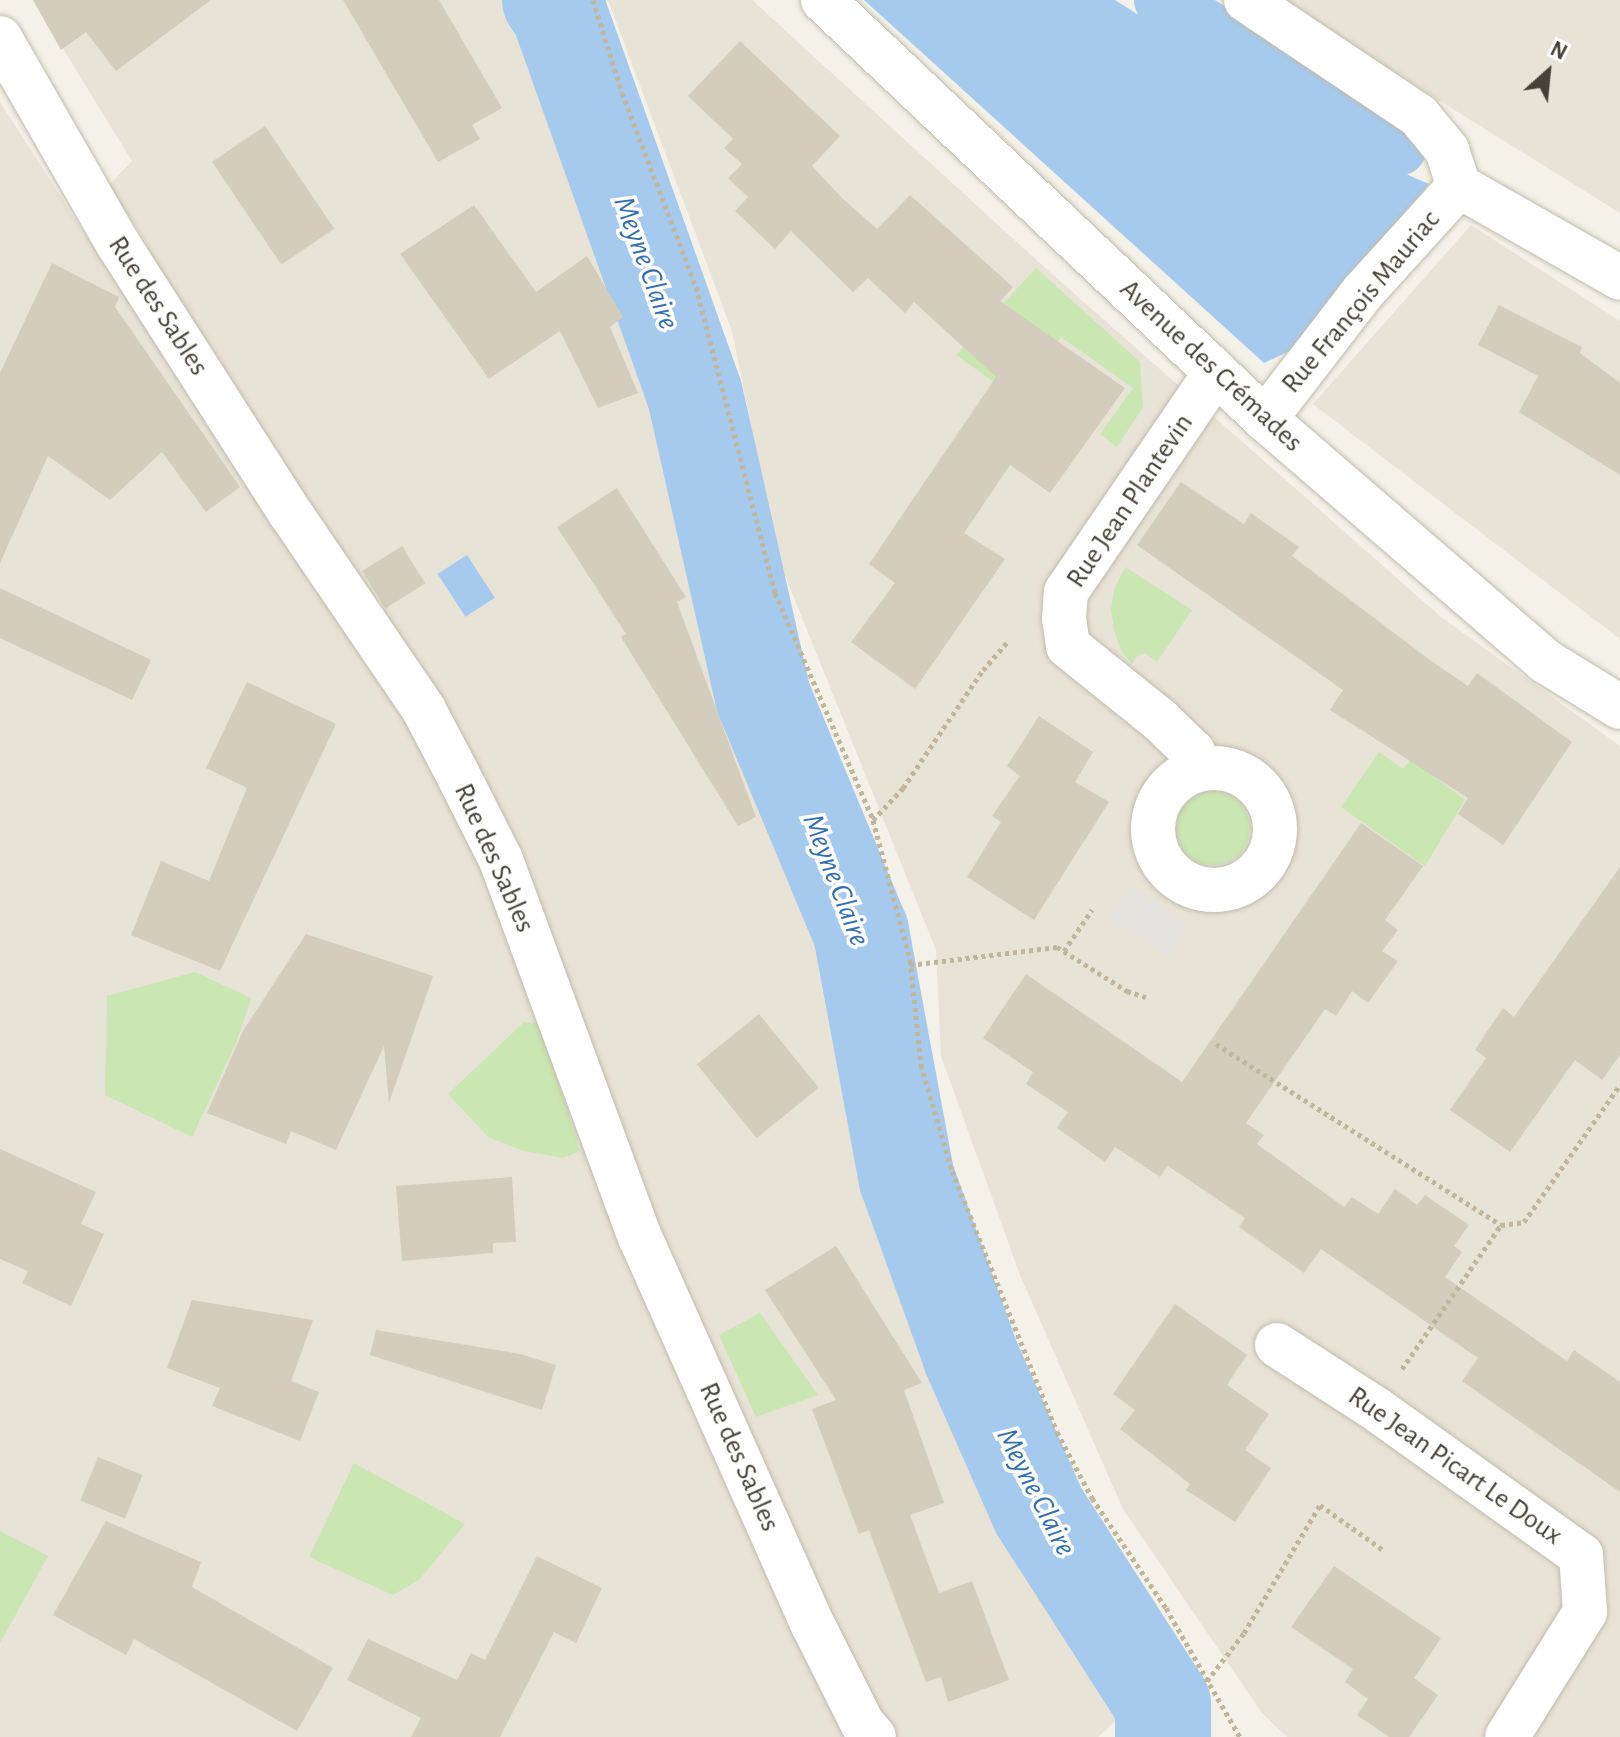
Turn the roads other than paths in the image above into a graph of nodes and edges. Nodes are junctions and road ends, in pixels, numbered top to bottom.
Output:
1 (823, 0) edge
2 (1246, 0) edge
3 (0, 38) edge
4 (1459, 186) junction
5 (1620, 278) edge
6 (1216, 372) junction
7 (1265, 419) junction
8 (1620, 707) edge
9 (1198, 769) dead end
10 (1277, 1345) dead end
11 (874, 1737) edge
12 (1507, 1737) edge

1 - 6 street, Avenue des Crémades
2 - 4 street, Rue François Mauriac
3 - 11 street, Rue des Sables
4 - 5 street, Rue François Mauriac
4 - 7 street, Rue François Mauriac
6 - 7 street, Avenue des Crémades
6 - 9 street, Rue Jean Plantevin
7 - 8 street, Avenue des Crémades
10 - 12 street, Rue Jean Picart Le Doux

